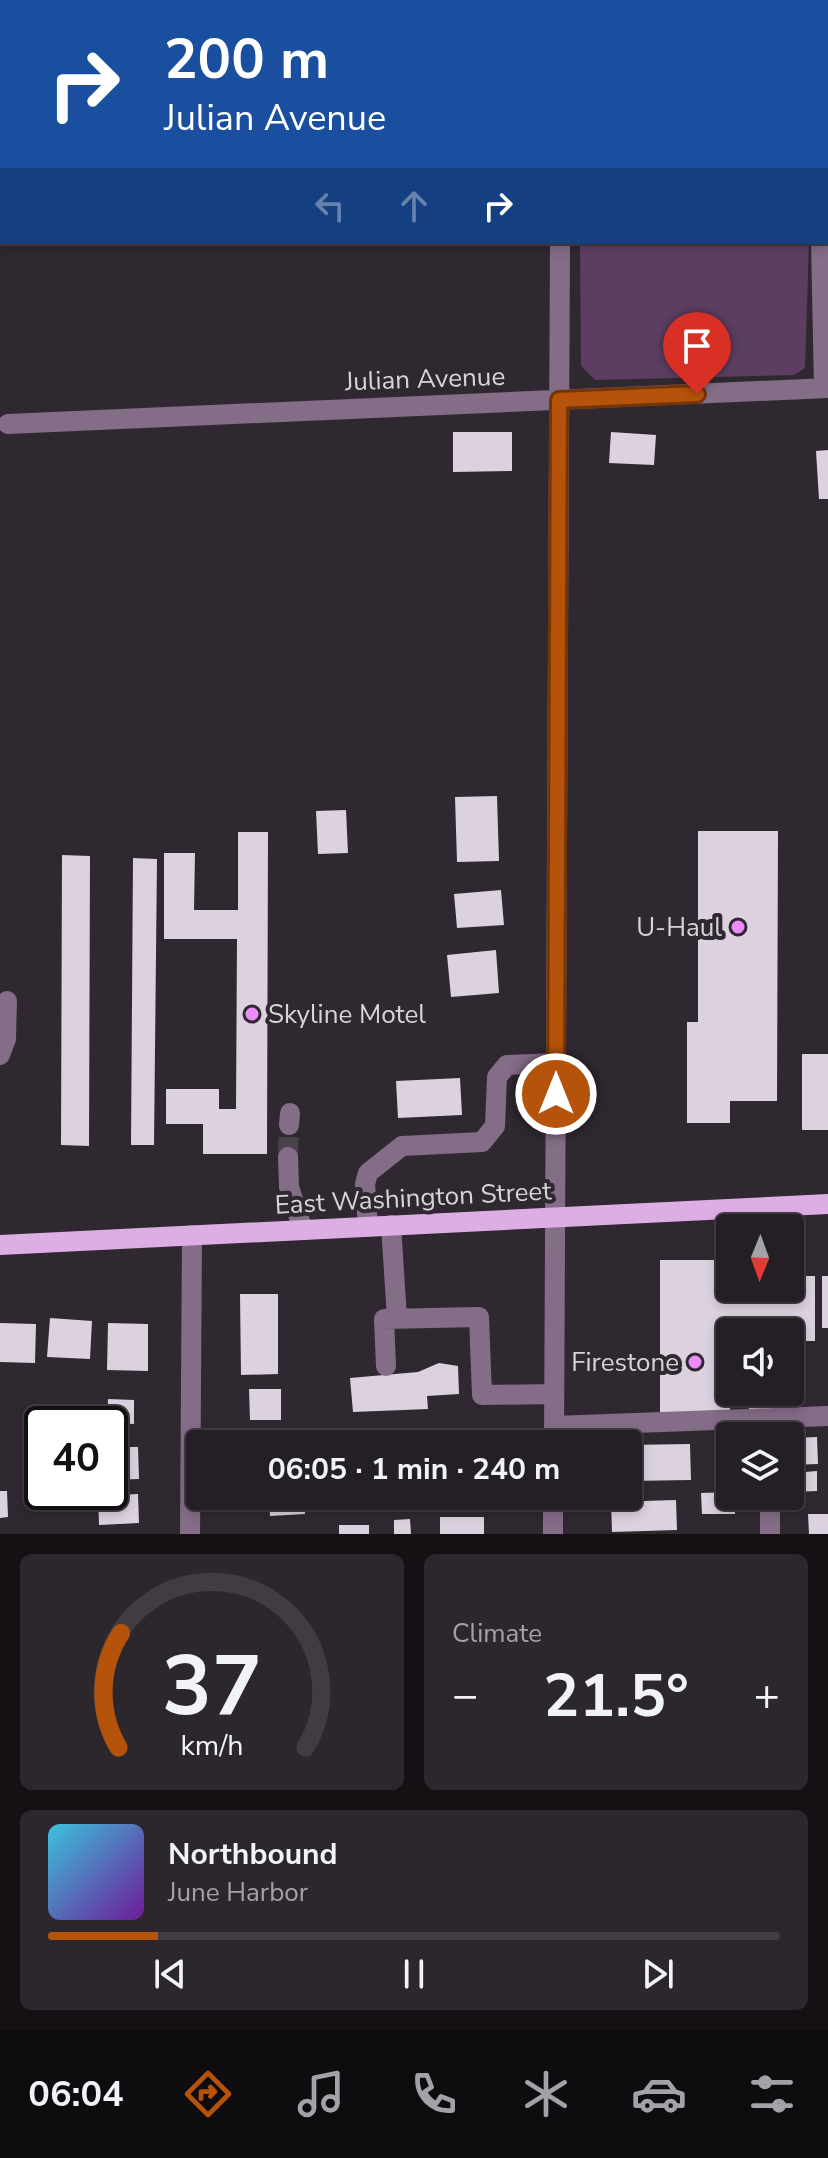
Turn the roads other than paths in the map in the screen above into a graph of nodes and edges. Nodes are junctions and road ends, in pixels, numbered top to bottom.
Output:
1 (560, 244) edge
2 (821, 244) edge
3 (825, 266) edge
4 (825, 303) edge
5 (826, 388) edge
6 (559, 400) junction
7 (16, 424) dead end
8 (7, 1001) dead end
9 (0, 1055) edge
10 (556, 1063) junction
11 (288, 1157) tunnel mouth
12 (828, 1204) edge
13 (556, 1217) junction
14 (391, 1225) junction
15 (368, 1226) junction
16 (303, 1230) junction
17 (192, 1235) junction
18 (0, 1245) edge
19 (397, 1318) junction
20 (386, 1366) dead end
21 (554, 1394) junction
22 (828, 1416) edge
23 (795, 1422) edge
24 (554, 1430) edge
25 (716, 1430) edge
26 (642, 1432) edge
27 (553, 1510) edge
28 (770, 1510) edge
29 (190, 1534) edge
30 (553, 1534) edge
31 (770, 1534) edge

1 - 6 street
2 - 3 street
3 - 4 street
4 - 5 street
5 - 6 street, Julian Avenue
6 - 7 street, Julian Avenue
6 - 10 street
8 - 9 street
10 - 13 street
10 - 15 street
11 - 16 street
12 - 13 main road, East Washington Street
13 - 14 main road, East Washington Street
13 - 21 street
14 - 15 main road, East Washington Street
14 - 19 street
15 - 16 main road, East Washington Street
16 - 17 main road, East Washington Street
17 - 18 main road, East Washington Street
17 - 29 street
19 - 20 street
19 - 21 street
21 - 24 street
22 - 23 street
25 - 26 street
27 - 30 street
28 - 31 street

